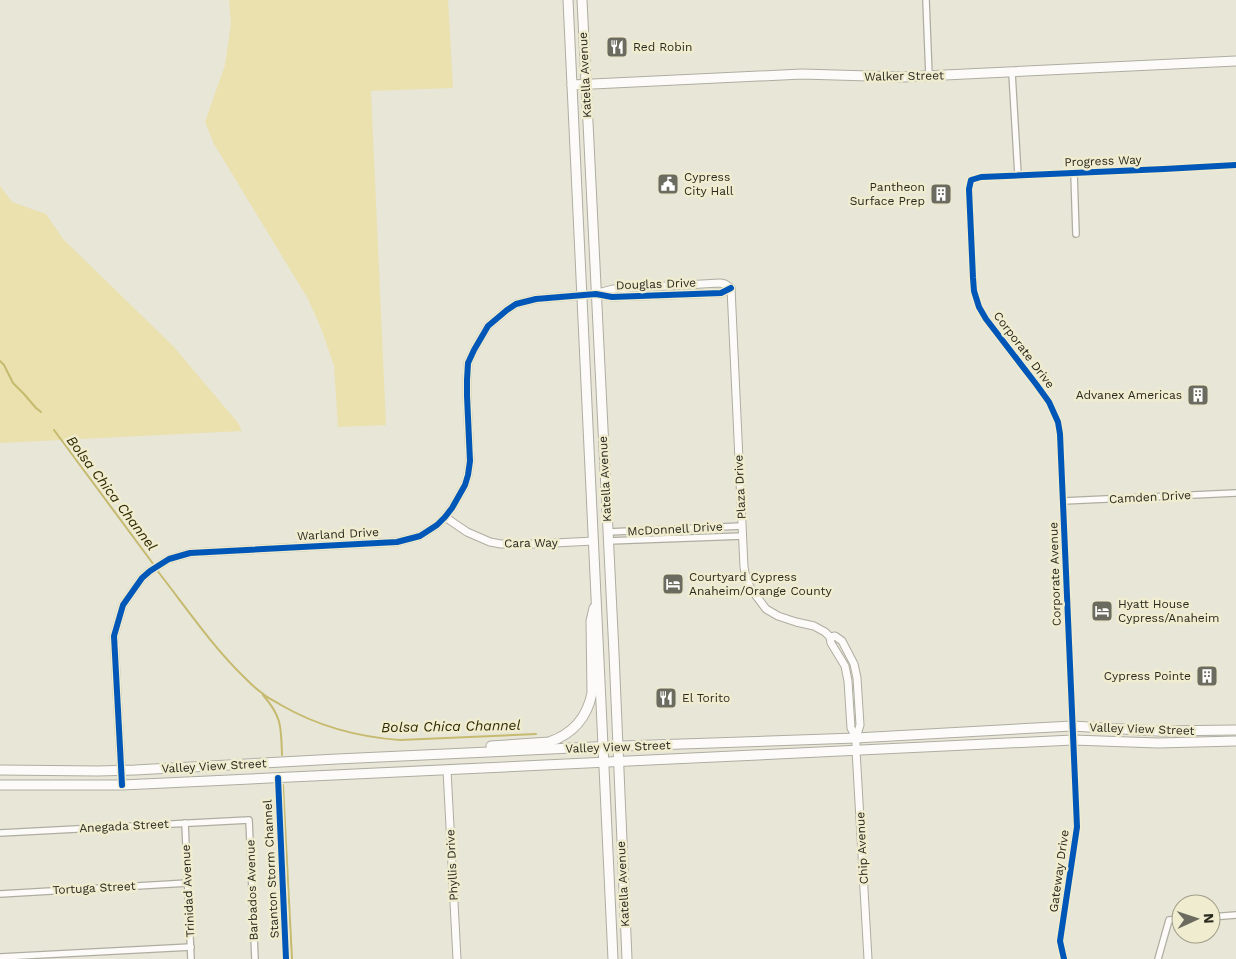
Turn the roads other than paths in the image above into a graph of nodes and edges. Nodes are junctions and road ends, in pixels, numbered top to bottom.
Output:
1 (568, 0) edge
2 (582, 0) edge
3 (926, 0) edge
4 (1236, 62) edge
5 (1012, 72) junction
6 (929, 76) junction
7 (586, 84) junction
8 (572, 85) junction
9 (1236, 165) edge
10 (1074, 173) junction
11 (1018, 175) junction
12 (1076, 234) dead end
13 (730, 288) joint
14 (974, 291) joint
15 (582, 294) junction
16 (596, 294) junction
17 (1058, 422) joint
18 (1236, 493) edge
19 (1063, 501) junction
20 (445, 517) junction
21 (593, 526) junction
22 (742, 526) junction
23 (608, 532) junction
24 (743, 536) junction
25 (594, 540) junction
26 (608, 541) junction
27 (609, 560) junction
28 (596, 598) junction
29 (1072, 726) junction
30 (1236, 730) edge
31 (856, 738) junction
32 (1073, 740) junction
33 (1236, 741) edge
34 (603, 747) junction
35 (617, 747) junction
36 (856, 750) junction
37 (453, 754) junction
38 (618, 762) junction
39 (604, 763) junction
40 (0, 770) edge
41 (447, 770) junction
42 (121, 771) junction
43 (0, 785) edge
44 (122, 785) junction
45 (249, 820) joint
46 (185, 823) junction
47 (0, 833) edge
48 (188, 883) junction
49 (0, 894) edge
50 (1236, 916) edge
51 (1221, 917) edge
52 (1171, 920) edge
53 (191, 946) junction
54 (0, 956) edge
55 (191, 959) edge
56 (255, 959) edge
57 (457, 959) edge
58 (613, 959) edge
59 (627, 959) edge
60 (868, 959) edge
61 (1064, 959) edge
62 (1158, 959) edge

1 - 8 main road, Katella Avenue
2 - 7 main road, Katella Avenue
3 - 6 street
4 - 5 main road, Walker Street
5 - 6 main road, Walker Street
5 - 11 street
6 - 7 main road, Walker Street
7 - 8 main road, Walker Street
7 - 16 main road, Katella Avenue
8 - 15 main road, Katella Avenue
9 - 10 street, Progress Way
10 - 11 street, Progress Way
10 - 12 street
11 - 14 street, Progress Way
13 - 16 street, Douglas Drive
13 - 22 street, Plaza Drive
14 - 17 street, Corporate Drive
15 - 16 street, Douglas Drive
15 - 20 street, Warland Drive
15 - 21 main road, Katella Avenue
16 - 23 main road, Katella Avenue
17 - 19 street, Corporate Avenue
18 - 19 street, Camden Drive
19 - 29 street, Corporate Avenue
20 - 25 street, Cara Way
20 - 42 street, Warland Drive
21 - 25 main road, Katella Avenue
21 - 26 main road
22 - 23 street, McDonnell Drive
22 - 24 street, Plaza Drive
23 - 26 main road, Katella Avenue
24 - 26 street, McDonnell Drive
24 - 31 street, Plaza Drive
25 - 27 main road
25 - 28 main road, Katella Avenue
26 - 27 main road, Katella Avenue
27 - 35 main road, Katella Avenue
28 - 34 main road, Katella Avenue
28 - 37 main road
29 - 30 main road, Valley View Street
29 - 31 main road, Valley View Street
29 - 32 street, Gateway Drive
31 - 35 main road, Valley View Street
31 - 36 street, Chip Avenue
32 - 33 main road, Valley View Street
32 - 36 main road, Valley View Street
32 - 61 street, Gateway Drive
34 - 35 main road, Valley View Street
34 - 37 main road, Valley View Street
34 - 39 main road, Katella Avenue
35 - 38 main road, Katella Avenue
36 - 38 main road, Valley View Street
36 - 60 street, Chip Avenue
37 - 42 main road, Valley View Street
38 - 39 main road, Valley View Street
38 - 59 main road, Katella Avenue
39 - 41 main road, Valley View Street
39 - 58 main road, Katella Avenue
40 - 42 main road, Valley View Street
41 - 44 main road, Valley View Street
41 - 57 street, Phyllis Drive
42 - 44 street, Warland Drive
43 - 44 main road, Valley View Street
45 - 46 street, Anegada Street
45 - 56 street, Barbados Avenue
46 - 47 street, Anegada Street
46 - 48 street, Trinidad Avenue
48 - 49 street, Tortuga Street
48 - 53 street, Trinidad Avenue
50 - 51 street
52 - 62 street
53 - 54 street
53 - 55 street, Trinidad Avenue

